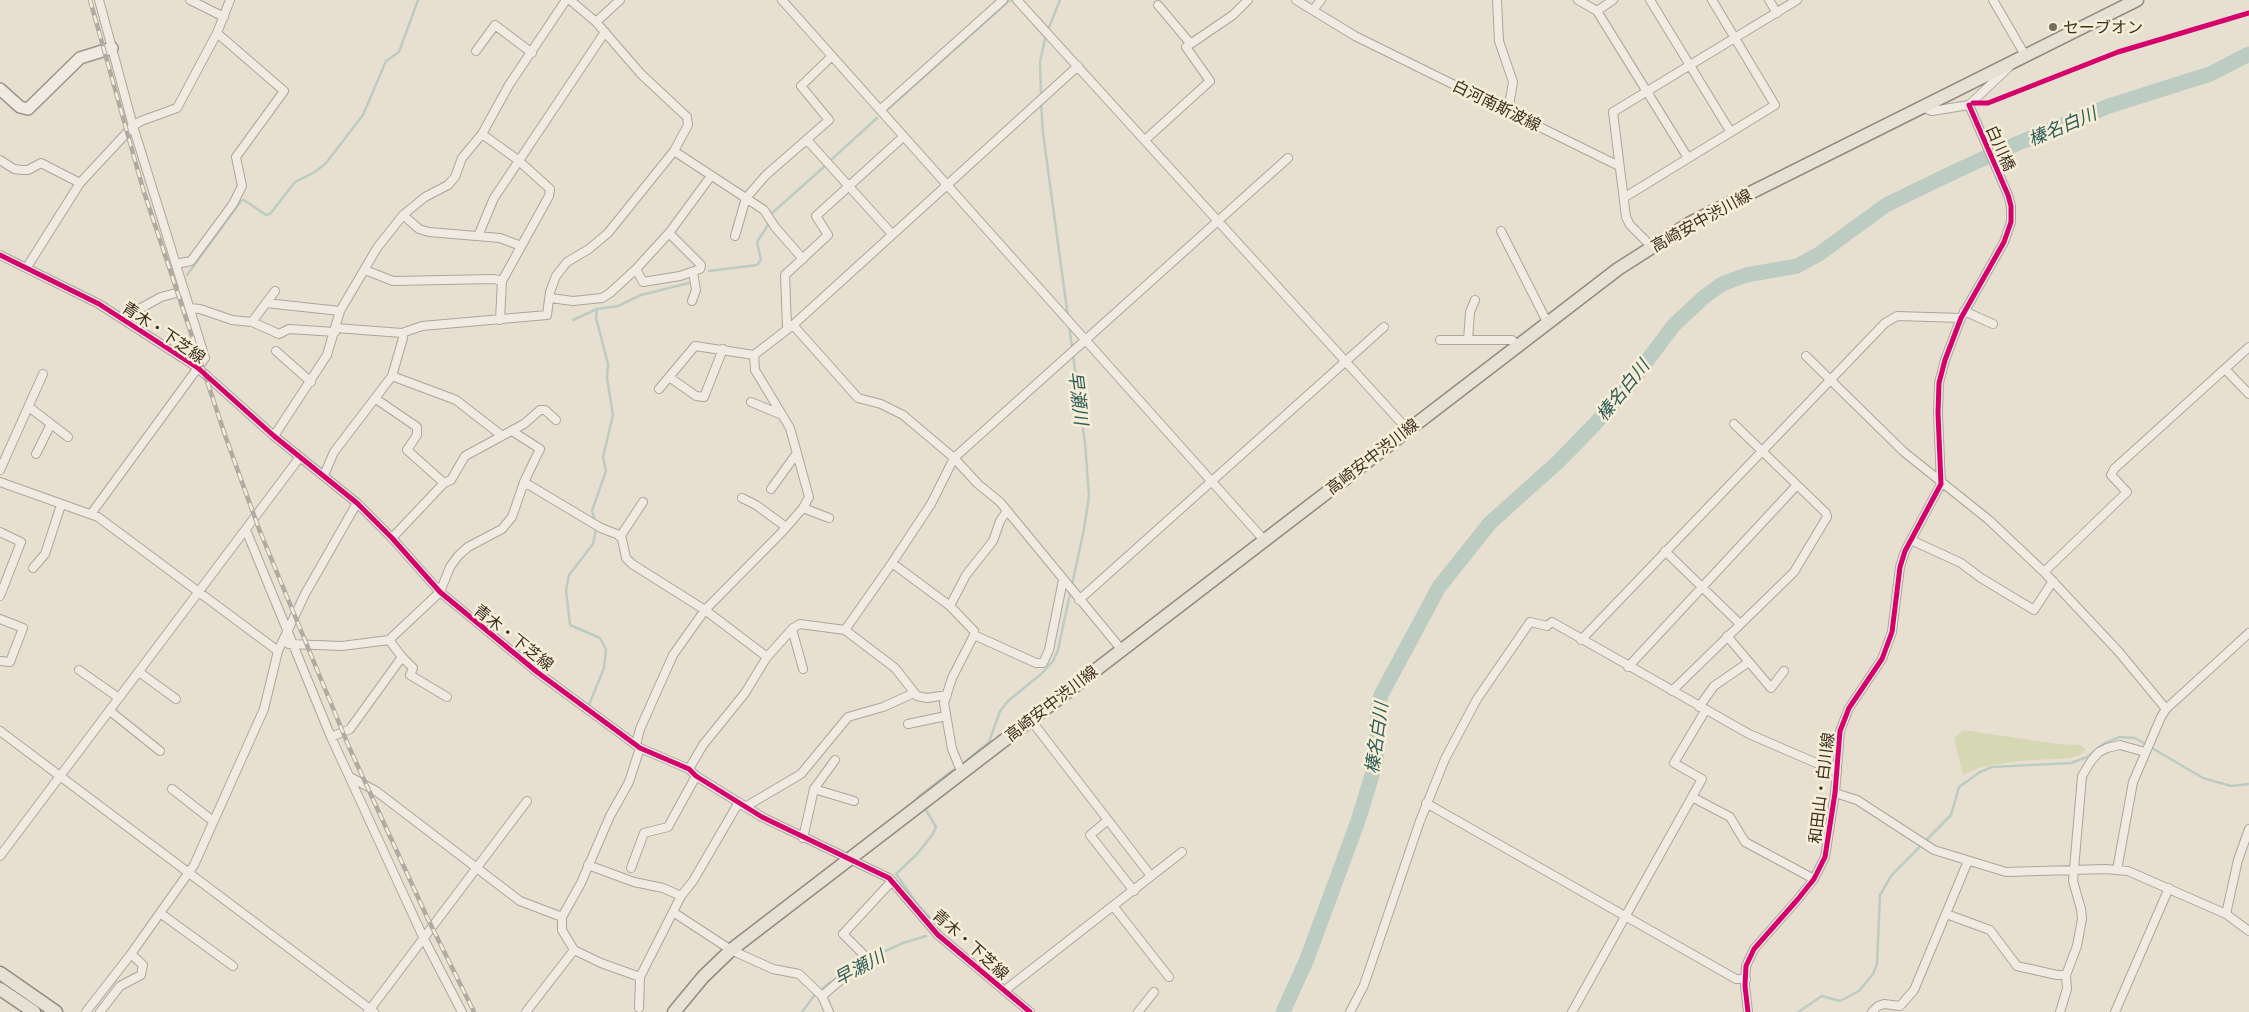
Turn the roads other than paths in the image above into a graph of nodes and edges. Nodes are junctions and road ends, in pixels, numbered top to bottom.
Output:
1 (99, 0) edge
2 (190, 0) edge
3 (230, 0) edge
4 (566, 0) edge
5 (570, 0) edge
6 (620, 0) edge
7 (782, 0) edge
8 (1003, 0) edge
9 (1017, 0) edge
10 (1248, 0) edge
11 (1296, 0) edge
12 (1321, 0) edge
13 (1497, 0) edge
14 (1578, 0) edge
15 (1613, 0) edge
16 (1650, 0) edge
17 (1712, 0) edge
18 (1769, 0) edge
19 (1797, 0) edge
20 (1993, 0) edge
21 (2137, 0) edge
22 (1158, 5) dead end
23 (1313, 10) junction
24 (1597, 11) junction
25 (1777, 13) junction
26 (224, 17) junction
27 (596, 22) junction
28 (605, 32) junction
29 (217, 34) junction
30 (1735, 38) junction
31 (1190, 43) junction
32 (112, 48) junction
33 (476, 51) dead end
34 (532, 53) junction
35 (832, 56) junction
36 (2019, 58) junction
37 (1688, 65) junction
38 (1078, 66) junction
39 (1646, 90) junction
40 (2, 93) edge
41 (1969, 105) junction
42 (1922, 107) junction
43 (880, 110) junction
44 (1508, 111) junction
45 (133, 126) junction
46 (1730, 132) junction
47 (482, 134) junction
48 (903, 137) junction
49 (807, 140) junction
50 (1145, 140) junction
51 (674, 151) junction
52 (1288, 158) dead end
53 (1688, 158) junction
54 (0, 160) edge
55 (518, 160) junction
56 (1619, 166) junction
57 (711, 176) junction
58 (80, 183) junction
59 (946, 184) junction
60 (849, 186) junction
61 (1625, 197) junction
62 (746, 198) junction
63 (403, 215) junction
64 (1218, 221) junction
65 (1501, 231) dead end
66 (668, 232) junction
67 (892, 234) junction
68 (478, 236) junction
69 (736, 236) dead end
70 (521, 246) junction
71 (1651, 246) junction
72 (0, 255) edge
73 (803, 259) junction
74 (176, 264) junction
75 (27, 267) junction
76 (636, 269) junction
77 (365, 270) junction
78 (693, 272) junction
79 (502, 281) junction
80 (184, 291) junction
81 (275, 291) dead end
82 (550, 298) junction
83 (1476, 300) dead end
84 (692, 301) dead end
85 (266, 303) junction
86 (190, 308) junction
87 (340, 311) junction
88 (1963, 315) junction
89 (123, 318) junction
90 (500, 320) junction
91 (252, 322) junction
92 (1548, 322) junction
93 (1993, 324) dead end
94 (790, 326) junction
95 (1384, 327) dead end
96 (336, 330) junction
97 (402, 334) junction
98 (1440, 340) dead end
99 (1468, 340) junction
100 (1083, 342) junction
101 (1518, 345) junction
102 (2249, 347) edge
103 (723, 349) junction
104 (276, 351) dead end
105 (754, 355) junction
106 (1806, 356) dead end
107 (1345, 361) junction
108 (198, 368) junction
109 (2225, 368) junction
110 (43, 374) dead end
111 (392, 376) junction
112 (669, 377) junction
113 (1829, 379) junction
114 (311, 382) junction
115 (659, 389) dead end
116 (2249, 394) edge
117 (376, 398) junction
118 (751, 402) dead end
119 (29, 407) junction
120 (782, 415) junction
121 (556, 420) dead end
122 (51, 424) junction
123 (1734, 424) dead end
124 (1407, 429) junction
125 (512, 431) junction
126 (501, 435) junction
127 (274, 436) junction
128 (68, 437) dead end
129 (1761, 450) junction
130 (797, 453) junction
131 (36, 454) dead end
132 (300, 457) junction
133 (954, 458) junction
134 (0, 470) edge
135 (324, 475) junction
136 (1212, 481) junction
137 (0, 482) edge
138 (524, 482) junction
139 (444, 483) junction
140 (1942, 484) junction
141 (1797, 485) junction
142 (771, 489) dead end
143 (742, 498) dead end
144 (642, 502) dead end
145 (357, 503) junction
146 (61, 504) junction
147 (803, 508) junction
148 (1007, 511) junction
149 (91, 514) junction
150 (829, 518) dead end
151 (786, 527) junction
152 (246, 530) junction
153 (0, 532) edge
154 (620, 537) junction
155 (392, 538) junction
156 (1264, 540) junction
157 (1911, 540) junction
158 (1665, 551) junction
159 (892, 563) junction
160 (32, 568) dead end
161 (2044, 572) junction
162 (2053, 581) junction
163 (1065, 582) junction
164 (1702, 587) junction
165 (198, 591) junction
166 (440, 592) junction
167 (0, 596) edge
168 (1078, 598) junction
169 (950, 606) junction
170 (705, 610) junction
171 (0, 619) edge
172 (1740, 624) junction
173 (792, 629) junction
174 (845, 630) junction
175 (287, 632) junction
176 (2249, 633) edge
177 (974, 635) junction
178 (1727, 636) junction
179 (389, 640) junction
180 (1581, 640) junction
181 (282, 642) junction
182 (293, 646) junction
183 (1121, 649) junction
184 (278, 651) junction
185 (402, 657) junction
186 (767, 657) junction
187 (0, 660) edge
188 (1749, 662) junction
189 (1628, 667) junction
190 (803, 669) dead end
191 (79, 670) dead end
192 (1784, 671) dead end
193 (139, 672) junction
194 (1672, 691) junction
195 (914, 693) junction
196 (947, 695) junction
197 (447, 697) dead end
198 (119, 698) junction
199 (176, 699) dead end
200 (1702, 709) junction
201 (2166, 709) junction
202 (110, 711) junction
203 (946, 716) junction
204 (1030, 719) junction
205 (908, 724) dead end
206 (0, 731) edge
207 (331, 737) junction
208 (638, 747) junction
209 (160, 751) dead end
210 (2145, 752) junction
211 (835, 760) dead end
212 (689, 769) junction
213 (1836, 772) junction
214 (962, 773) junction
215 (696, 776) junction
216 (60, 777) junction
217 (350, 777) junction
218 (172, 788) dead end
219 (814, 789) junction
220 (1835, 793) junction
221 (1692, 797) junction
222 (527, 801) dead end
223 (854, 802) dead end
224 (742, 804) junction
225 (1426, 804) junction
226 (1108, 820) junction
227 (213, 821) junction
228 (2249, 829) edge
229 (803, 838) junction
230 (1182, 852) dead end
231 (0, 856) edge
232 (848, 860) junction
233 (1968, 861) junction
234 (588, 865) junction
235 (476, 867) junction
236 (631, 868) dead end
237 (2073, 870) junction
238 (2117, 870) junction
239 (188, 873) junction
240 (1151, 876) junction
241 (1814, 879) junction
242 (892, 881) junction
243 (2169, 888) junction
244 (1134, 891) junction
245 (681, 896) junction
246 (1114, 907) junction
247 (673, 912) junction
248 (160, 913) junction
249 (1946, 914) junction
250 (2226, 914) junction
251 (1625, 916) junction
252 (562, 917) junction
253 (2249, 931) edge
254 (424, 939) junction
255 (574, 950) junction
256 (731, 950) junction
257 (131, 954) junction
258 (233, 966) dead end
259 (0, 973) edge
260 (2066, 975) junction
261 (640, 977) junction
262 (1169, 977) dead end
263 (1746, 979) junction
264 (0, 988) edge
265 (1004, 991) junction
266 (1154, 992) dead end
267 (819, 993) junction
268 (639, 1008) dead end
269 (370, 1011) edge
270 (34, 1012) edge
271 (56, 1012) edge
272 (86, 1012) edge
273 (100, 1012) edge
274 (462, 1012) edge
275 (526, 1012) edge
276 (674, 1012) edge
277 (829, 1012) edge
278 (1030, 1012) edge
279 (1138, 1012) edge
280 (1350, 1012) edge
281 (1572, 1012) edge
282 (1748, 1012) edge
283 (1872, 1012) edge
284 (2060, 1012) edge
285 (2115, 1012) edge

1 - 32 street
2 - 26 street
3 - 26 street
4 - 34 street
5 - 27 street
6 - 27 street
7 - 35 street
8 - 43 street
9 - 38 street
10 - 31 street
11 - 23 street, 白河南斯波線
12 - 23 street
13 - 44 street
14 - 24 street
15 - 24 street
16 - 37 street
17 - 30 street
18 - 25 street
19 - 25 street
20 - 36 street
21 - 36 main road, 高崎安中渋川線
22 - 31 street
23 - 44 street, 白河南斯波線
24 - 39 street
25 - 30 street
26 - 29 street
27 - 28 street
28 - 51 street
28 - 55 street
29 - 45 street
29 - 74 street
30 - 37 street
30 - 46 street
31 - 50 street
32 - 40 street
32 - 45 street
33 - 34 street
34 - 47 street
35 - 43 street
35 - 49 street
36 - 41 street
36 - 42 main road, 高崎安中渋川線
37 - 39 street
37 - 46 street
38 - 50 street
38 - 59 street
39 - 53 street
39 - 56 street
41 - 42 street
41 - 88 street, 白川橋
42 - 71 main road, 高崎安中渋川線
43 - 48 street
44 - 56 street, 白河南斯波線
45 - 58 street
45 - 74 street
46 - 53 street
47 - 55 street
47 - 63 street
48 - 59 street
48 - 60 street
49 - 60 street
49 - 62 street
50 - 64 street
51 - 57 street
51 - 82 street
52 - 64 street
53 - 61 street
54 - 58 street
55 - 68 street
55 - 70 street
56 - 61 street
57 - 62 street
57 - 66 street
58 - 75 street
59 - 67 street
59 - 100 street
60 - 67 street
60 - 73 street
61 - 71 street
62 - 69 street
62 - 73 street
63 - 68 street
63 - 77 street
64 - 100 street
64 - 107 street
65 - 92 street
66 - 76 street
66 - 78 street
67 - 94 street
68 - 70 street
70 - 79 street
71 - 92 main road, 高崎安中渋川線
72 - 75 street, 青木・下芝線
73 - 94 street
74 - 80 street
75 - 89 street, 青木・下芝線
76 - 78 street
76 - 82 street
77 - 79 street
77 - 87 street
78 - 84 street
79 - 90 street
80 - 86 street
80 - 89 street
81 - 85 street
82 - 90 street
83 - 99 street
85 - 87 street
85 - 91 street
86 - 91 street
86 - 108 street
87 - 96 street
88 - 93 street
88 - 113 street
88 - 140 street
89 - 108 street, 青木・下芝線
90 - 97 street
91 - 96 street
92 - 101 main road, 高崎安中渋川線
94 - 105 street
94 - 133 street
95 - 107 street
96 - 97 street
96 - 114 street
97 - 111 street
98 - 99 street
99 - 101 street
100 - 133 street
100 - 136 street
101 - 124 main road, 高崎安中渋川線
102 - 109 street
103 - 105 street
103 - 112 street
103 - 112 street
104 - 114 street
105 - 120 street
106 - 113 street
107 - 124 street
107 - 136 street
108 - 127 street, 青木・下芝線
108 - 149 street
109 - 116 street
109 - 161 street
110 - 119 street
111 - 117 street
111 - 126 street
112 - 115 street
113 - 129 street
113 - 140 street
114 - 127 street
117 - 135 street
117 - 139 street
118 - 120 street
119 - 122 street
119 - 134 street
120 - 130 street
121 - 125 street
122 - 128 street
122 - 131 street
123 - 129 street
124 - 156 main road, 高崎安中渋川線
125 - 126 street
125 - 138 street
126 - 139 street
127 - 132 street, 青木・下芝線
129 - 141 street
129 - 158 street
130 - 142 street
130 - 147 street
132 - 135 street, 青木・下芝線
132 - 152 street
133 - 148 street
133 - 159 street
135 - 145 street, 青木・下芝線
136 - 156 street
136 - 168 street
137 - 146 street
138 - 154 street
138 - 166 street
139 - 155 street
140 - 157 street, 和田山・白川線
140 - 161 street
141 - 164 street
141 - 172 street
143 - 151 street
144 - 154 street
145 - 155 street, 青木・下芝線
145 - 175 street
146 - 149 street
146 - 160 street
147 - 150 street
147 - 151 street
148 - 163 street
148 - 169 street
149 - 165 street
151 - 170 street
152 - 165 street
152 - 175 street
153 - 167 street
154 - 170 street
155 - 166 street, 青木・下芝線
156 - 183 main road, 高崎安中渋川線
157 - 162 street
157 - 213 street, 和田山・白川線
158 - 164 street
158 - 180 street
159 - 169 street
159 - 174 street
161 - 162 street
162 - 201 street
163 - 168 street
163 - 177 street
164 - 172 street
164 - 189 street
165 - 184 street
165 - 193 street
166 - 179 street
166 - 208 street, 青木・下芝線
168 - 183 street
169 - 177 street
170 - 186 street
170 - 208 street
171 - 187 street
172 - 178 street
173 - 174 street
173 - 186 street
173 - 190 street
174 - 195 street
175 - 181 street
175 - 182 street
176 - 201 street
177 - 196 street
178 - 188 street
178 - 194 street
179 - 182 street
179 - 185 street
180 - 189 street
180 - 225 street
181 - 182 street
181 - 184 street
182 - 207 street
183 - 204 main road, 高崎安中渋川線
184 - 227 street
185 - 197 street
185 - 207 street
186 - 212 street
188 - 192 street
188 - 200 street
189 - 194 street
191 - 198 street
193 - 198 street
193 - 199 street
194 - 200 street
195 - 196 street
195 - 224 street
196 - 203 street
198 - 202 street
200 - 213 street
200 - 221 street
201 - 210 street
202 - 209 street
202 - 216 street
203 - 205 street
203 - 214 street
204 - 214 main road, 高崎安中渋川線
204 - 226 street
206 - 216 street
207 - 217 street
208 - 212 street, 青木・下芝線
208 - 234 street
210 - 237 street
210 - 238 street
211 - 219 street
212 - 215 street, 青木・下芝線
213 - 220 street, 和田山・白川線
214 - 232 main road, 高崎安中渋川線
215 - 224 street, 青木・下芝線
215 - 236 street
216 - 231 street
216 - 239 street
217 - 235 street
217 - 254 street
218 - 227 street
219 - 223 street
219 - 229 street
220 - 233 street
220 - 241 street, 和田山・白川線
221 - 241 street
221 - 251 street
222 - 235 street
224 - 229 street, 青木・下芝線
224 - 245 street
225 - 251 street
225 - 280 street
226 - 240 street
226 - 244 street
227 - 239 street
228 - 250 street
229 - 232 street, 青木・下芝線
230 - 240 street
232 - 242 street, 青木・下芝線
232 - 256 main road, 高崎安中渋川線
233 - 237 street
233 - 249 street
234 - 245 street
234 - 252 street
235 - 252 street
235 - 254 street
237 - 238 street
237 - 260 street
238 - 243 street
239 - 248 street
239 - 269 street
240 - 244 street
241 - 263 street, 和田山・白川線
242 - 265 street, 青木・下芝線
242 - 267 street
243 - 250 street
243 - 285 street
244 - 246 street
245 - 247 street
246 - 262 street
246 - 265 street
247 - 256 street
247 - 261 street
248 - 257 street
248 - 258 street
249 - 260 street
249 - 283 street
250 - 253 street
251 - 263 street
251 - 281 street
252 - 255 street
254 - 269 street
254 - 274 street
255 - 261 street
255 - 275 street
256 - 267 street
256 - 276 main road, 高崎安中渋川線
257 - 272 street
257 - 273 street
259 - 271 main road
260 - 284 street
261 - 268 street
263 - 282 street, 和田山・白川線
264 - 270 main road
265 - 278 street, 青木・下芝線
266 - 279 street
267 - 277 street

